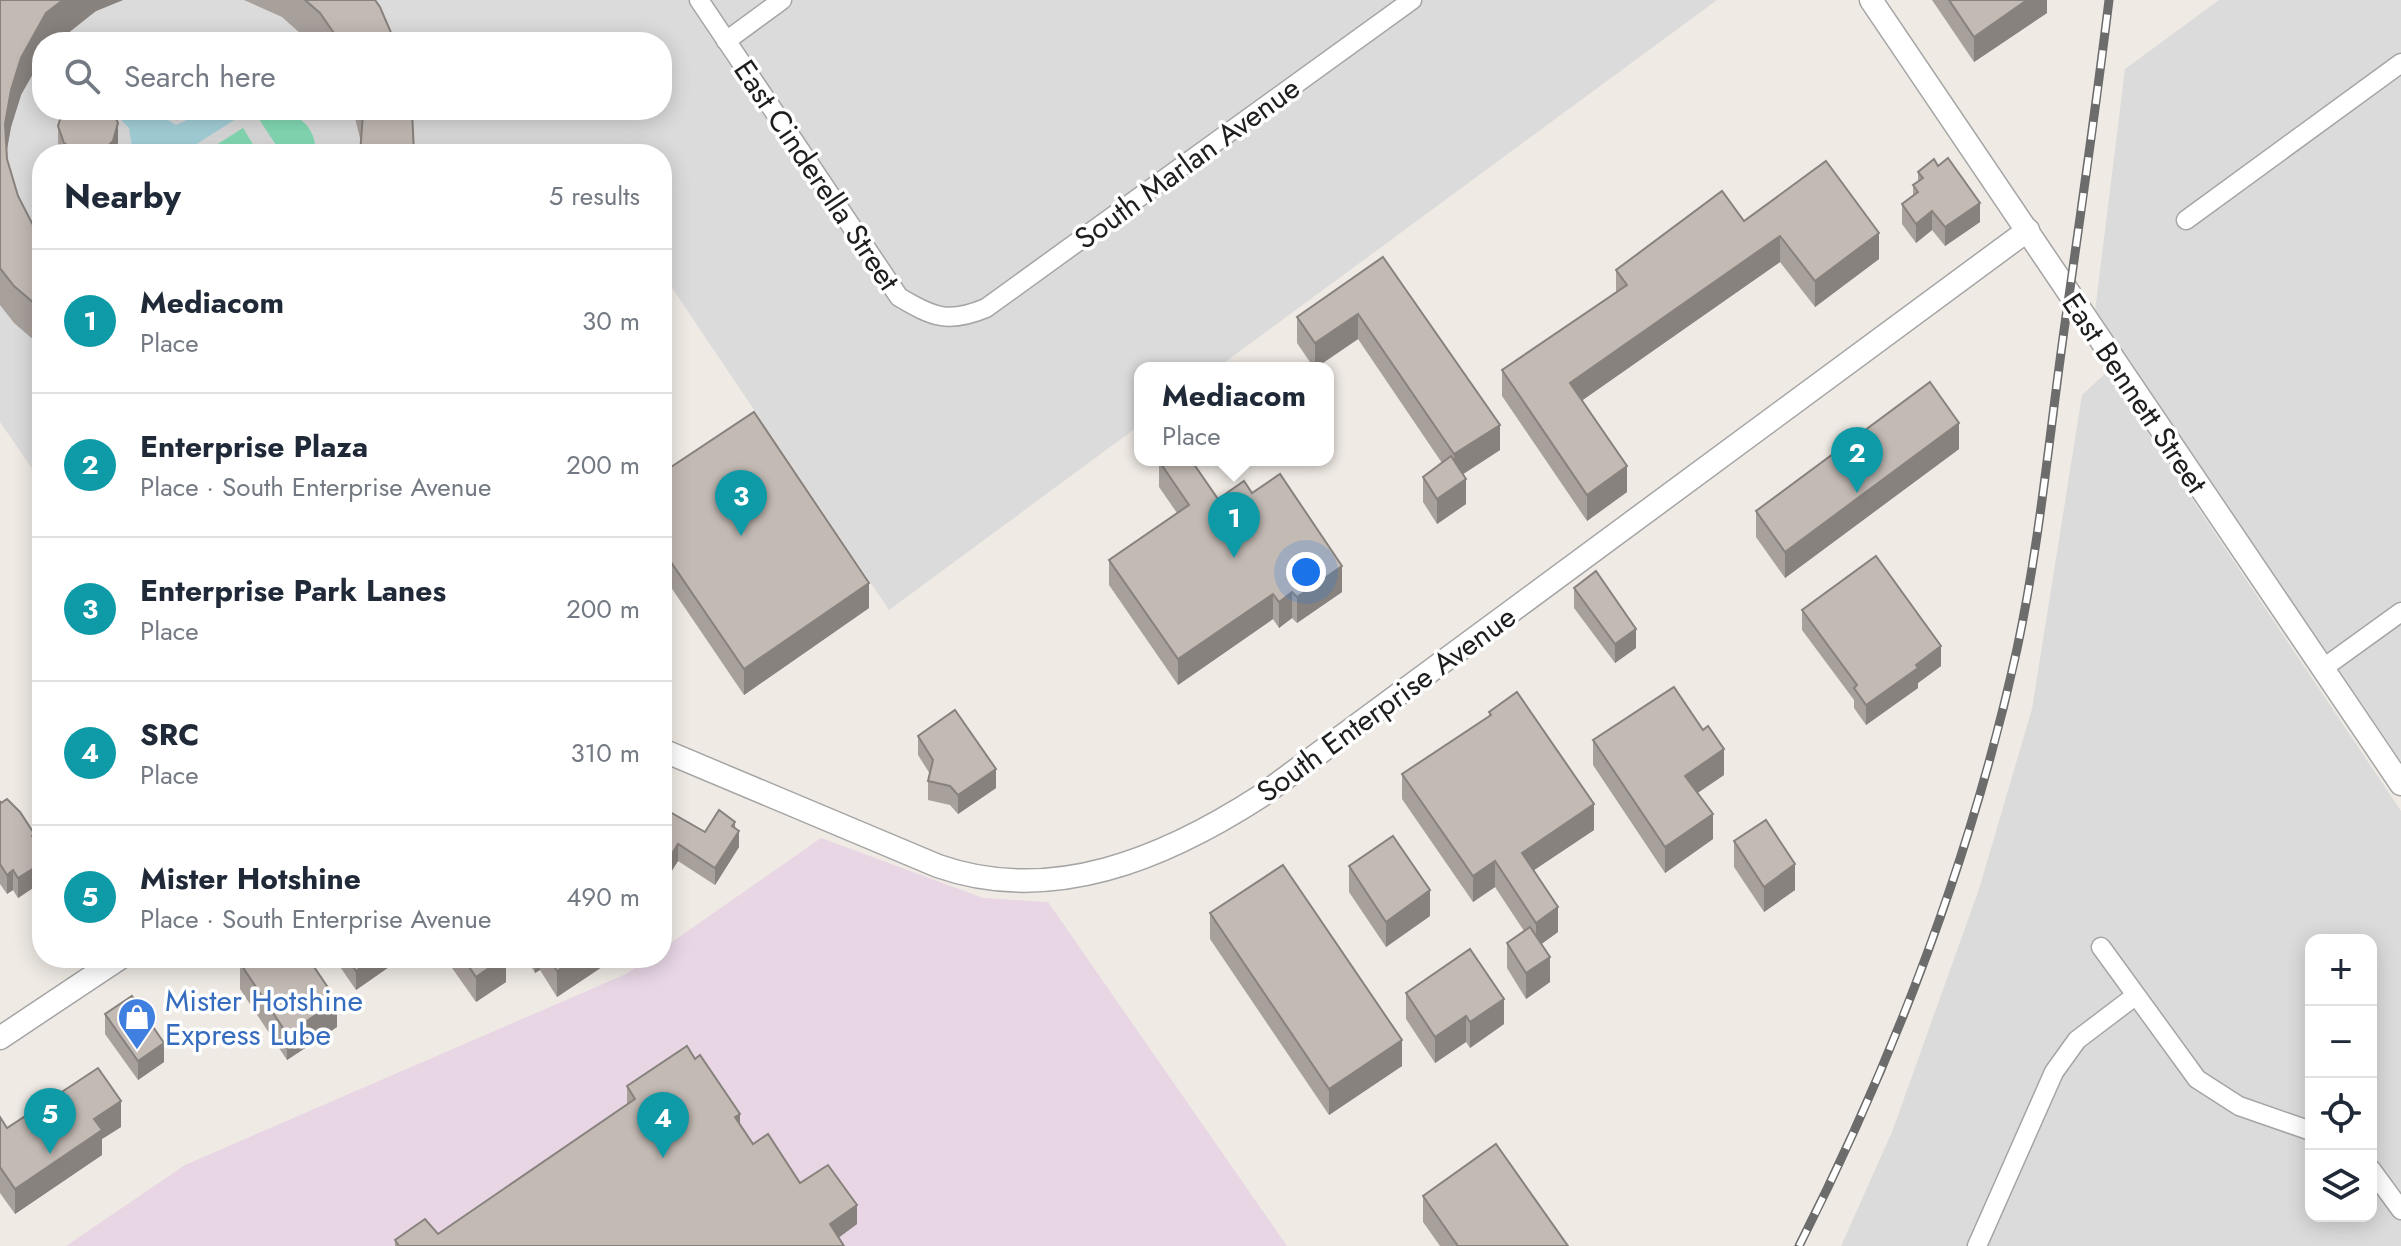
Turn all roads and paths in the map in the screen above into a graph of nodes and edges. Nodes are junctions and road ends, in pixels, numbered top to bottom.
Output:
1 (699, 0) edge
2 (782, 0) edge
3 (1412, 0) edge
4 (1871, 0) edge
5 (726, 41) junction
6 (2401, 63) edge
7 (2186, 220) dead end
8 (2028, 230) junction
9 (958, 319) joint
10 (2401, 612) edge
11 (2322, 669) junction
12 (672, 754) edge
13 (2401, 784) edge
14 (2101, 947) dead end
15 (105, 968) edge
16 (2135, 996) junction
17 (0, 1038) edge
18 (2305, 1129) edge
19 (2377, 1177) edge
20 (2401, 1210) edge
21 (1977, 1246) edge

1 - 5 street, East Cinderella Street
2 - 5 street
3 - 9 street, South Marlan Avenue
4 - 8 street, East Bennett Street
5 - 9 street, East Cinderella Street
6 - 7 street
8 - 11 street, East Bennett Street
8 - 12 street, South Enterprise Avenue
10 - 11 street
11 - 13 street, East Bennett Street
14 - 16 street
15 - 17 street
16 - 18 street
16 - 21 street
19 - 20 street

